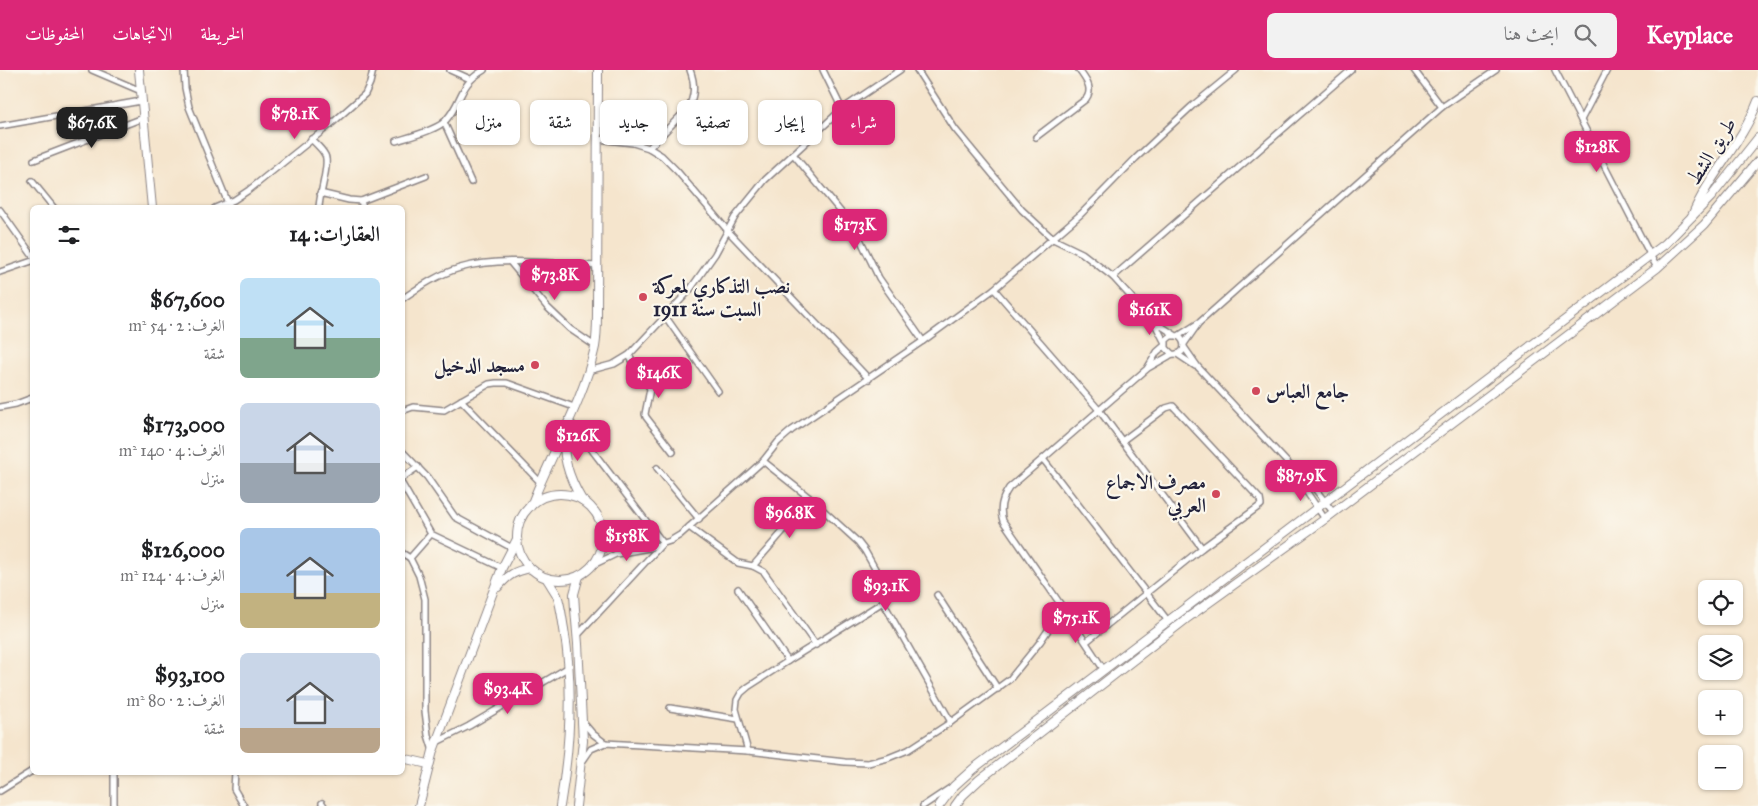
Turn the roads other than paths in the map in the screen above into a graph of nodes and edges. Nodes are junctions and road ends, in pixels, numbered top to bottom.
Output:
1 (92, 70) edge
2 (139, 70) edge
3 (184, 70) edge
4 (373, 70) edge
5 (450, 70) edge
6 (484, 70) edge
7 (598, 70) edge
8 (690, 70) edge
9 (824, 70) edge
10 (900, 70) edge
11 (917, 70) edge
12 (1079, 70) edge
13 (1236, 70) edge
14 (1351, 70) edge
15 (1414, 70) edge
16 (1496, 70) edge
17 (1555, 70) edge
18 (1607, 70) edge
19 (470, 79) junction
20 (140, 91) junction
21 (838, 100) edge
22 (855, 100) edge
23 (142, 101) junction
24 (1758, 101) edge
25 (1442, 107) junction
26 (143, 118) junction
27 (832, 118) edge
28 (1581, 120) junction
29 (444, 122) junction
30 (0, 126) edge
31 (1036, 137) dead end
32 (1758, 138) edge
33 (311, 139) junction
34 (598, 139) junction
35 (396, 141) dead end
36 (649, 148) junction
37 (794, 154) junction
38 (34, 160) dead end
39 (1758, 162) edge
40 (426, 176) dead end
41 (32, 181) dead end
42 (471, 182) dead end
43 (320, 193) junction
44 (361, 201) junction
45 (52, 205) edge
46 (152, 205) edge
47 (228, 205) edge
48 (319, 205) edge
49 (362, 205) edge
50 (0, 210) edge
51 (1691, 218) junction
52 (728, 231) junction
53 (1053, 239) junction
54 (30, 252) edge
55 (1651, 255) junction
56 (30, 262) edge
57 (510, 262) junction
58 (598, 266) junction
59 (1657, 268) junction
60 (0, 272) edge
61 (1113, 277) junction
62 (994, 289) junction
63 (405, 297) edge
64 (665, 316) junction
65 (1152, 320) junction
66 (1200, 322) junction
67 (1176, 335) junction
68 (923, 341) junction
69 (1165, 344) junction
70 (1184, 345) junction
71 (595, 346) junction
72 (1175, 354) junction
73 (629, 355) junction
74 (1198, 367) junction
75 (1148, 368) junction
76 (588, 371) junction
77 (1492, 375) junction
78 (869, 379) junction
79 (1500, 386) junction
80 (718, 392) dead end
81 (30, 399) edge
82 (461, 400) junction
83 (0, 407) edge
84 (574, 408) junction
85 (405, 409) edge
86 (1099, 410) junction
87 (567, 422) junction
88 (1122, 441) junction
89 (673, 452) dead end
90 (405, 454) edge
91 (1043, 460) junction
92 (763, 461) junction
93 (418, 467) junction
94 (657, 468) dead end
95 (1297, 474) junction
96 (405, 476) edge
97 (540, 482) junction
98 (405, 489) edge
99 (811, 499) junction
100 (582, 500) junction
101 (1325, 502) junction
102 (531, 506) junction
103 (1317, 508) junction
104 (1334, 512) junction
105 (699, 519) junction
106 (1325, 519) junction
107 (600, 523) junction
108 (689, 527) junction
109 (431, 534) junction
110 (517, 539) junction
111 (663, 543) junction
112 (656, 546) junction
113 (512, 548) junction
114 (1202, 548) junction
115 (405, 555) edge
116 (410, 558) junction
117 (591, 566) junction
118 (753, 566) junction
119 (502, 568) junction
120 (530, 568) junction
121 (579, 576) junction
122 (547, 578) junction
123 (738, 589) dead end
124 (494, 593) junction
125 (1146, 593) junction
126 (937, 595) dead end
127 (883, 602) junction
128 (1063, 608) junction
129 (1168, 621) junction
130 (577, 636) junction
131 (1086, 642) junction
132 (816, 645) junction
133 (788, 661) junction
134 (569, 667) junction
135 (1104, 670) junction
136 (998, 689) junction
137 (670, 708) dead end
138 (738, 719) junction
139 (582, 721) junction
140 (951, 722) junction
141 (436, 742) junction
142 (605, 743) junction
143 (748, 751) junction
144 (433, 752) junction
145 (405, 759) edge
146 (581, 762) junction
147 (428, 764) junction
148 (30, 772) edge
149 (114, 775) edge
150 (235, 775) edge
151 (954, 786) junction
152 (0, 791) edge
153 (114, 806) edge
154 (244, 806) edge
155 (419, 806) edge
156 (560, 806) edge
157 (576, 806) edge
158 (923, 806) edge
159 (939, 806) edge
160 (955, 806) edge

1 - 20 street
2 - 20 main road
3 - 47 street
4 - 33 street
5 - 19 street
6 - 19 street
7 - 34 main road
8 - 36 street
9 - 21 street
10 - 22 street
11 - 53 street
12 - 31 street
13 - 53 street
14 - 61 street
15 - 25 street
16 - 25 street
17 - 28 street
18 - 28 street
19 - 29 street
20 - 23 main road
23 - 26 main road
23 - 30 street
24 - 51 main road, طريق الشط
25 - 66 street
26 - 38 street
26 - 46 main road
27 - 37 street
28 - 55 street
29 - 35 street
29 - 42 street
32 - 51 main road
33 - 43 street
33 - 47 street
34 - 36 street
34 - 58 main road
36 - 52 street
37 - 52 street
37 - 68 street
39 - 59 main road
40 - 44 street
41 - 45 street
43 - 44 street
43 - 48 street
44 - 49 street
50 - 54 street
51 - 55 main road
52 - 64 street
52 - 78 street
53 - 61 street
53 - 62 street
55 - 59 street
55 - 77 main road
56 - 60 street
57 - 58 street
57 - 63 street
57 - 71 street
58 - 71 main road
59 - 79 main road
61 - 65 street
62 - 68 street
62 - 86 street
64 - 73 street
64 - 80 street
65 - 67 street
65 - 69 street
66 - 67 street
66 - 70 street
67 - 69 street
67 - 70 street
68 - 78 street
69 - 72 street
69 - 75 street
70 - 72 street
70 - 74 street
71 - 76 main road
72 - 74 street
72 - 75 street
73 - 76 street
73 - 89 street
74 - 95 street
75 - 86 street
76 - 84 main road
77 - 79 main road
77 - 101 main road
78 - 92 street
79 - 104 main road
81 - 83 street
82 - 84 street
82 - 85 street
82 - 97 street
84 - 87 main road
86 - 88 street
86 - 91 street
87 - 97 main road
87 - 100 main road
87 - 111 street
88 - 114 street
88 - 114 street
90 - 93 street
91 - 125 street
91 - 128 street
92 - 99 street
92 - 105 street
93 - 96 street
93 - 113 street
94 - 105 street
95 - 101 street
95 - 103 street
97 - 102 main road
98 - 109 street
99 - 118 street
99 - 127 street
100 - 102 main road
100 - 107 main road
101 - 103 main road
101 - 104 street
102 - 110 main road
103 - 106 street
103 - 129 main road
104 - 106 main road
105 - 108 street
106 - 160 main road
107 - 112 street
107 - 117 main road
108 - 111 street
108 - 118 street
109 - 116 street
109 - 119 street
110 - 113 main road
110 - 120 main road
111 - 112 street
111 - 130 street
112 - 117 street
113 - 119 main road
114 - 125 street
115 - 116 street
116 - 144 street
117 - 121 main road
118 - 132 street
119 - 124 main road
120 - 122 main road
120 - 124 main road
121 - 122 main road
121 - 130 main road
122 - 134 main road
123 - 133 street
124 - 141 main road
125 - 129 street
125 - 131 street
126 - 136 street
127 - 132 street
127 - 140 street
128 - 131 street
128 - 136 street
129 - 135 main road
130 - 139 main road
131 - 135 street
132 - 133 street
133 - 138 street
134 - 141 street
134 - 156 main road
135 - 151 main road
136 - 140 street
137 - 138 street
138 - 143 street
139 - 142 street
139 - 146 main road
140 - 143 street
141 - 144 main road
142 - 143 street
142 - 146 street
144 - 147 main road
145 - 147 main road
146 - 157 main road
147 - 155 main road
148 - 152 street
149 - 153 street
150 - 154 street
151 - 158 street
151 - 159 main road

